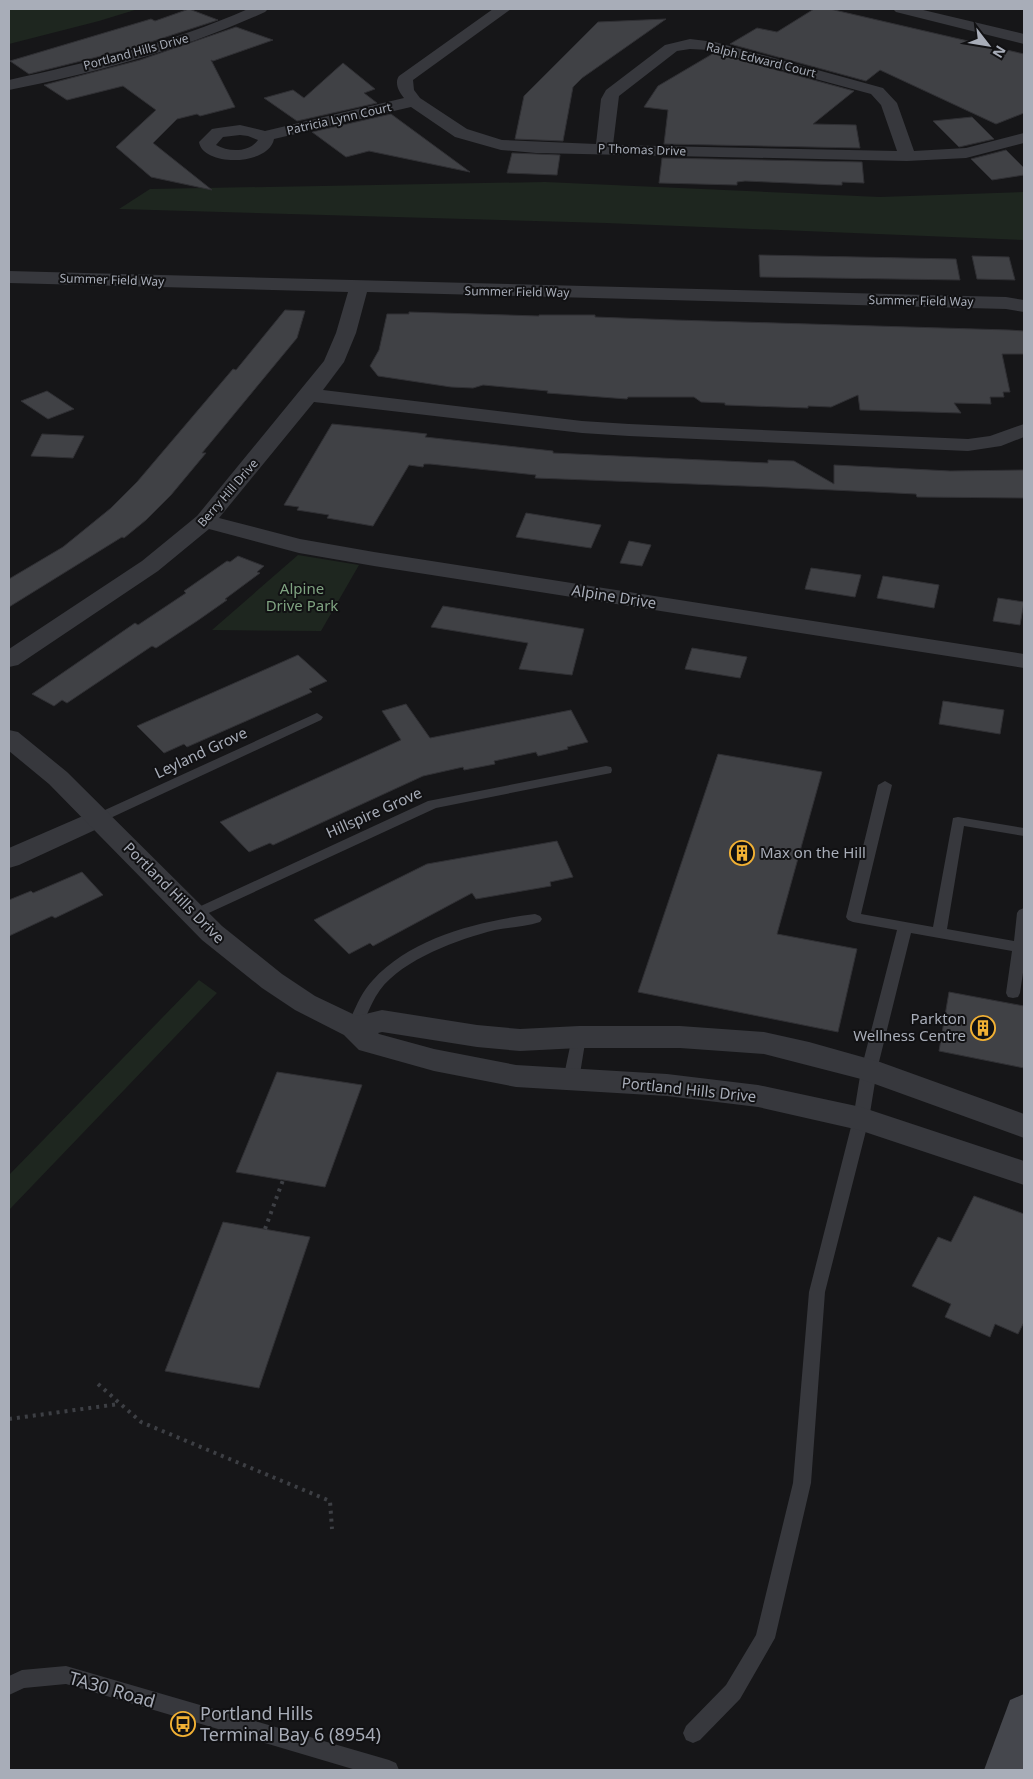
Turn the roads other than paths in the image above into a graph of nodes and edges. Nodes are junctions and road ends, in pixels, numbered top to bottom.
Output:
1 (260, 9) edge
2 (502, 9) edge
3 (901, 9) edge
4 (955, 9) edge
5 (941, 19) junction
6 (1024, 39) edge
7 (9, 86) edge
8 (414, 101) junction
9 (264, 136) dead end
10 (1024, 138) edge
11 (604, 148) junction
12 (906, 156) junction
13 (9, 278) edge
14 (360, 288) junction
15 (1024, 306) edge
16 (309, 395) junction
17 (1024, 430) edge
18 (206, 521) junction
19 (9, 660) edge
20 (1024, 661) edge
21 (317, 716) dead end
22 (9, 738) edge
23 (606, 770) dead end
24 (885, 785) dead end
25 (99, 818) junction
26 (1024, 832) edge
27 (9, 860) edge
28 (1024, 913) edge
29 (195, 914) junction
30 (535, 919) dead end
31 (905, 927) junction
32 (939, 933) junction
33 (1020, 947) junction
34 (1013, 992) dead end
35 (354, 1027) junction
36 (579, 1037) junction
37 (869, 1070) junction
38 (571, 1080) junction
39 (861, 1119) junction
40 (1024, 1126) edge
41 (1024, 1173) edge
42 (9, 1686) edge
43 (1024, 1713) edge
44 (693, 1733) dead end
45 (389, 1770) edge
46 (1004, 1770) edge

1 - 7 street, Portland Hills Drive
2 - 8 street
3 - 5 street
4 - 5 street
5 - 6 street
8 - 9 street, Patricia Lynn Court
8 - 11 street, P Thomas Drive
10 - 12 street, P Thomas Drive
11 - 12 street, P Thomas Drive
11 - 12 street, Ralph Edward Court
13 - 14 street, Summer Field Way
14 - 15 street, Summer Field Way
14 - 16 street, Berry Hill Drive
16 - 17 street
16 - 18 street, Berry Hill Drive
18 - 19 street, Berry Hill Drive
18 - 20 street, Alpine Drive
21 - 25 lane, Leyland Grove
22 - 25 street, Portland Hills Drive
23 - 29 lane, Hillspire Grove
24 - 31 lane
25 - 27 street
25 - 29 street, Portland Hills Drive
26 - 32 lane
28 - 33 lane
29 - 35 street, Portland Hills Drive
30 - 35 lane
31 - 32 lane
31 - 37 lane
32 - 33 lane
33 - 34 lane
35 - 36 street
35 - 38 street, Portland Hills Drive
36 - 37 street
36 - 38 lane
37 - 39 lane
37 - 40 street
38 - 39 street, Portland Hills Drive
39 - 41 street, Portland Hills Drive
39 - 44 lane
42 - 45 lane, TA30 Road
43 - 46 main road

